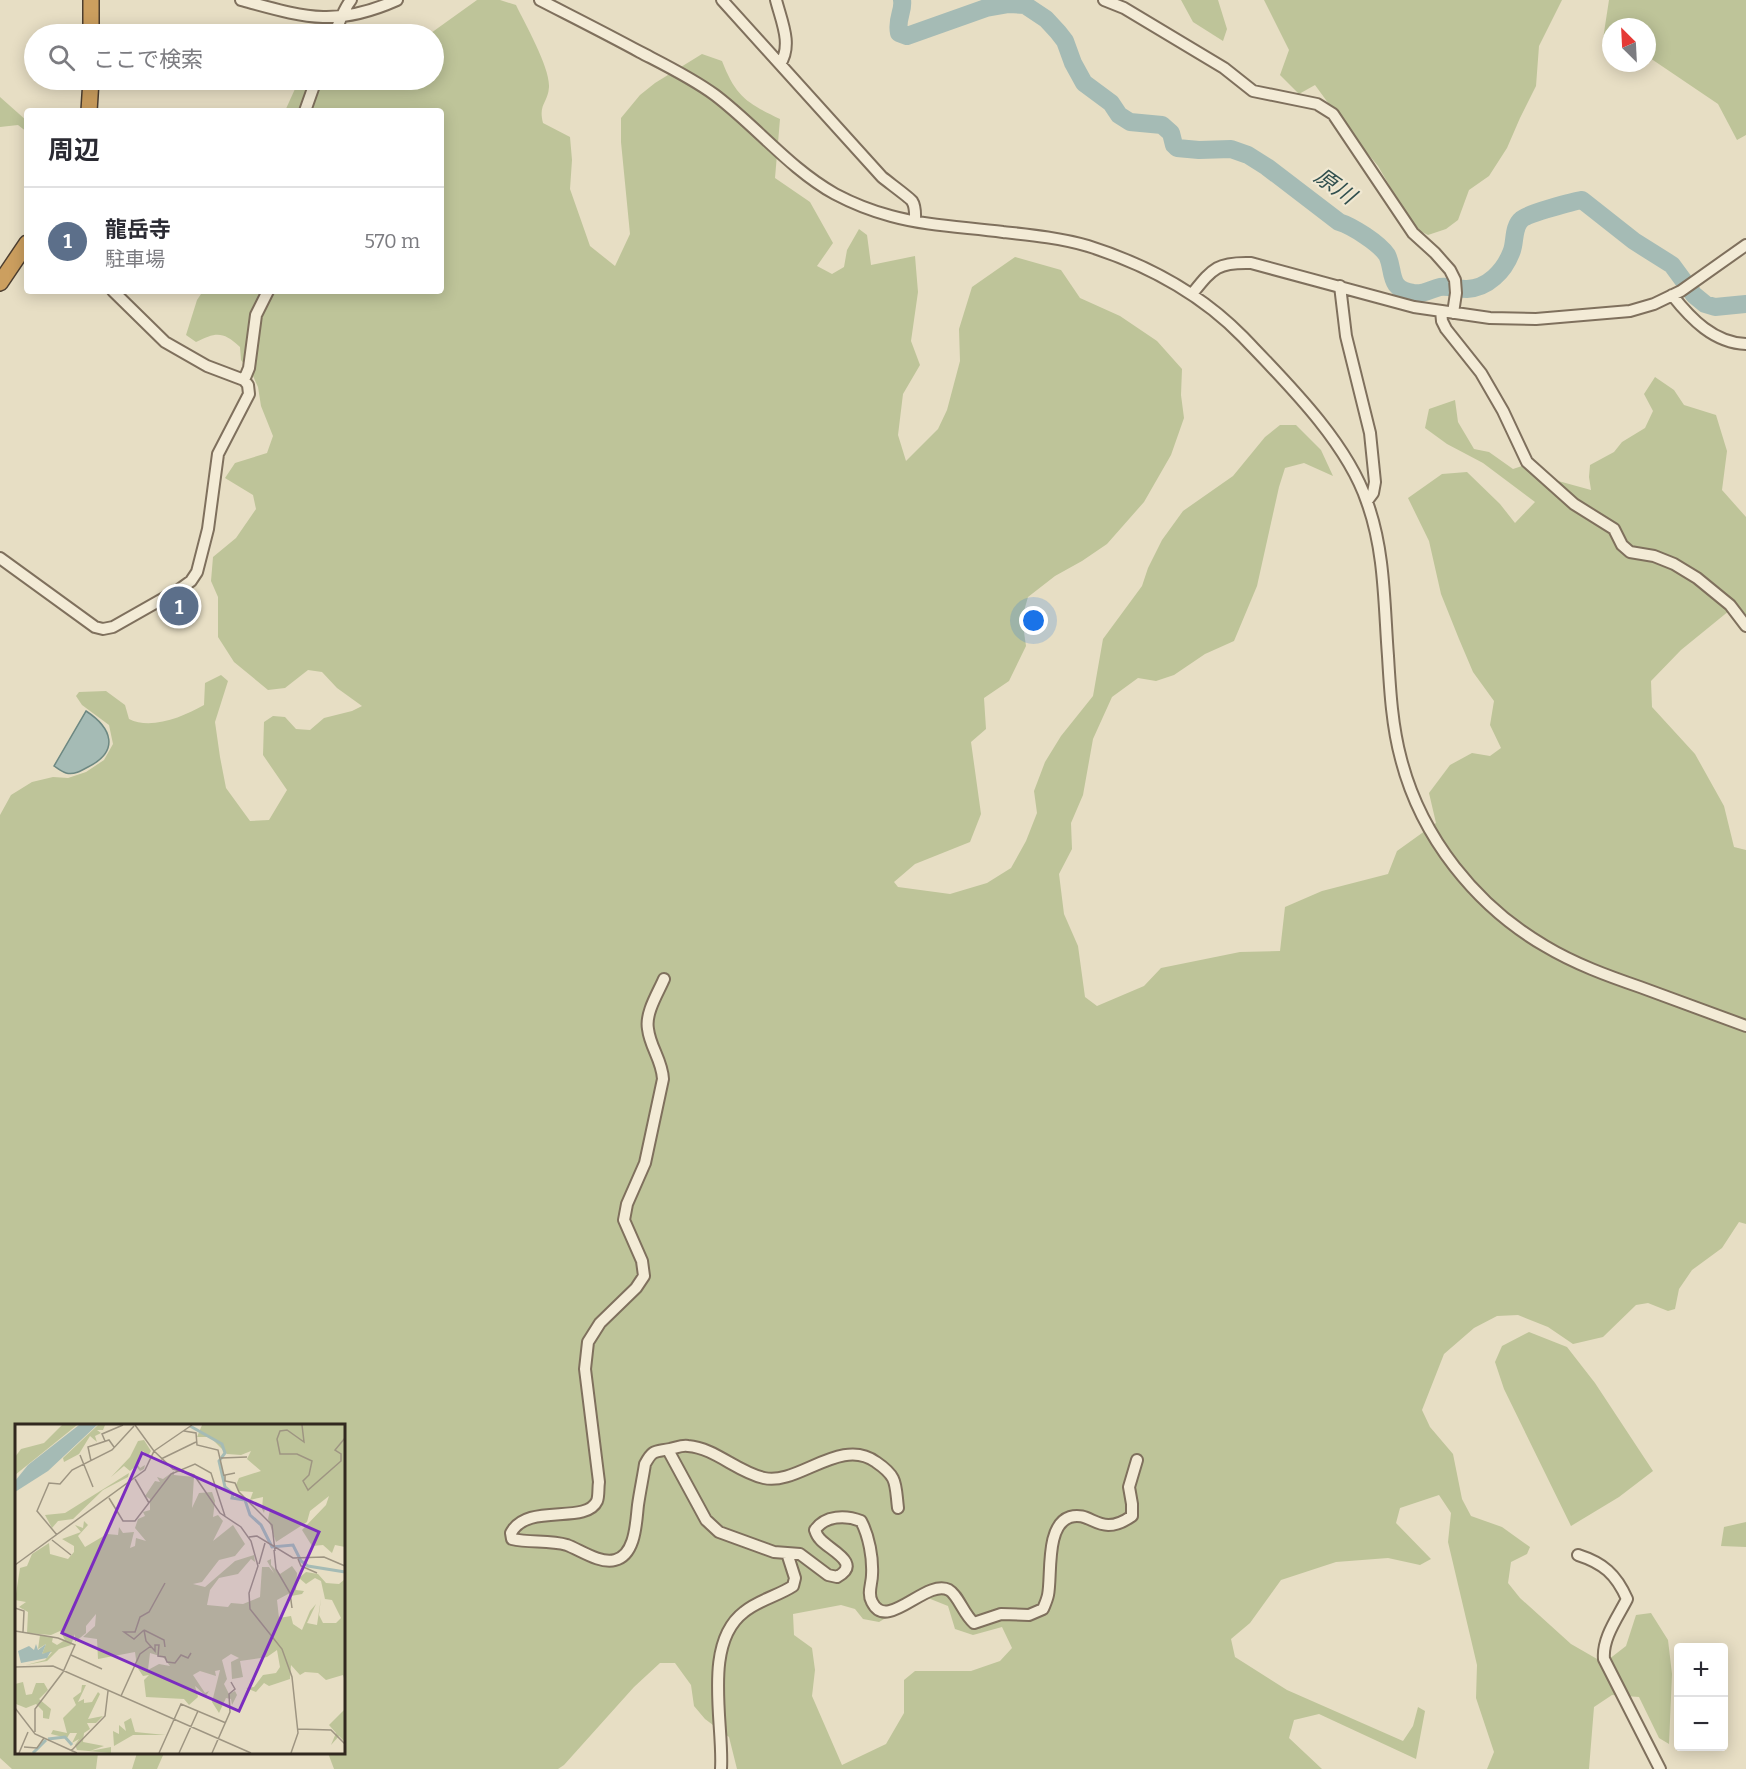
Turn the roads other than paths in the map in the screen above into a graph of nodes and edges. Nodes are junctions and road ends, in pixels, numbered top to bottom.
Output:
1 (91, 0) edge
2 (241, 0) edge
3 (351, 0) edge
4 (397, 0) edge
5 (540, 0) edge
6 (722, 0) edge
7 (776, 0) edge
8 (1104, 0) edge
9 (342, 17) junction
10 (91, 24) edge
11 (339, 24) edge
12 (780, 64) junction
13 (90, 90) edge
14 (312, 90) edge
15 (89, 108) edge
16 (306, 108) edge
17 (915, 221) junction
18 (1746, 245) edge
19 (24, 248) edge
20 (0, 284) edge
21 (1340, 286) junction
22 (1676, 293) junction
23 (116, 294) edge
24 (266, 294) edge
25 (1192, 294) junction
26 (1441, 311) junction
27 (1453, 313) junction
28 (1746, 344) edge
29 (244, 380) junction
30 (1367, 501) junction
31 (0, 558) edge
32 (1746, 626) edge
33 (664, 979) dead end
34 (1746, 1026) edge
35 (668, 1450) junction
36 (1137, 1460) dead end
37 (898, 1508) dead end
38 (787, 1553) junction
39 (1578, 1556) dead end
40 (721, 1769) edge
41 (1660, 1769) edge

1 - 10 highway
2 - 9 street
3 - 9 street
4 - 9 street
5 - 17 street
6 - 12 street
7 - 12 street
8 - 27 street
9 - 11 street
12 - 17 street
13 - 15 highway
14 - 16 street
17 - 25 street
18 - 22 street
19 - 20 highway
21 - 25 street
21 - 26 street
21 - 30 street
22 - 27 street
22 - 28 street
23 - 29 street
24 - 29 street
25 - 30 street
26 - 27 street
26 - 32 street
29 - 31 street
30 - 34 street
33 - 35 street
35 - 37 street
35 - 38 street
36 - 38 street
38 - 40 street
39 - 41 street

